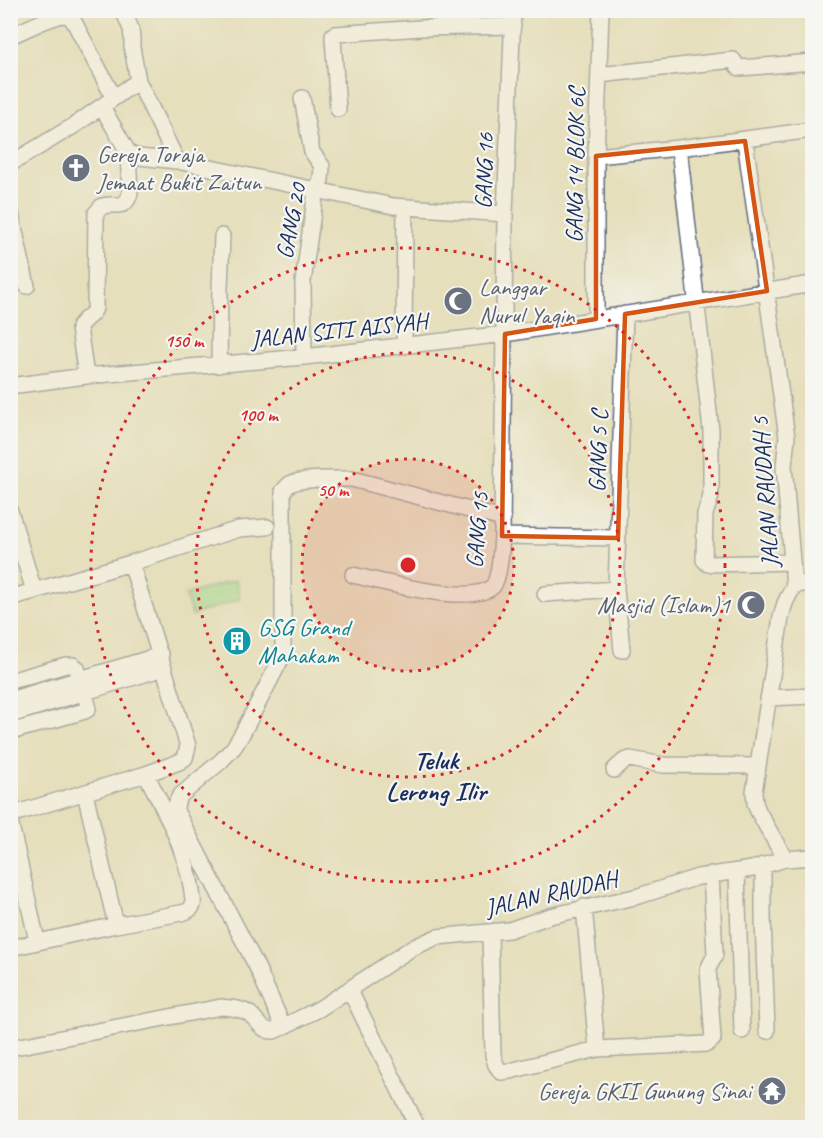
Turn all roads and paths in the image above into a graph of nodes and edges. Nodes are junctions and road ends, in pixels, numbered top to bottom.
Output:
1 (123, 10) edge
2 (513, 10) edge
3 (601, 10) edge
4 (513, 26) junction
5 (10, 36) edge
6 (813, 62) edge
7 (599, 75) junction
8 (138, 81) junction
9 (302, 98) dead end
10 (108, 102) junction
11 (338, 109) dead end
12 (813, 130) edge
13 (745, 141) junction
14 (679, 148) junction
15 (128, 152) junction
16 (596, 156) junction
17 (177, 161) junction
18 (10, 164) edge
19 (316, 191) junction
20 (405, 208) junction
21 (10, 209) edge
22 (505, 214) junction
23 (222, 236) dead end
24 (813, 284) edge
25 (27, 286) dead end
26 (767, 291) junction
27 (697, 303) junction
28 (625, 314) junction
29 (596, 319) junction
30 (505, 334) junction
31 (404, 346) junction
32 (304, 357) junction
33 (219, 365) junction
34 (86, 376) junction
35 (10, 386) edge
36 (10, 511) edge
37 (503, 519) junction
38 (267, 527) dead end
39 (502, 536) junction
40 (618, 538) junction
41 (792, 562) junction
42 (132, 563) junction
43 (353, 575) dead end
44 (813, 583) edge
45 (794, 585) junction
46 (616, 589) junction
47 (34, 591) junction
48 (545, 594) dead end
49 (10, 598) edge
50 (622, 651) dead end
51 (163, 662) junction
52 (10, 681) edge
53 (83, 686) junction
54 (813, 696) edge
55 (768, 698) junction
56 (16, 705) edge
57 (10, 732) edge
58 (757, 766) junction
59 (614, 770) dead end
60 (146, 774) junction
61 (85, 793) junction
62 (10, 815) edge
63 (10, 821) edge
64 (812, 857) edge
65 (785, 859) junction
66 (813, 863) edge
67 (763, 865) junction
68 (737, 872) junction
69 (711, 874) junction
70 (584, 907) junction
71 (116, 925) junction
72 (490, 932) junction
73 (37, 942) junction
74 (10, 948) edge
75 (349, 989) junction
76 (283, 1026) junction
77 (742, 1031) dead end
78 (767, 1031) dead end
79 (10, 1048) edge
80 (597, 1049) junction
81 (418, 1128) edge

1 - 8 street
2 - 4 street, GANG 16
3 - 7 street, GANG 14 BLOK 6C
4 - 11 street
4 - 22 street, GANG 16
5 - 10 street
6 - 7 street
7 - 16 street, GANG 14 BLOK 6C
8 - 10 street
8 - 17 street
9 - 19 street, GANG 20
10 - 15 street
10 - 18 street
12 - 13 street
13 - 14 street
13 - 26 street, JALAN RAUDAH 5
14 - 16 street
14 - 27 street
15 - 17 street
15 - 34 street
16 - 29 street, GANG 14 BLOK 6C
17 - 19 street
19 - 20 street
19 - 32 street, GANG 20
20 - 22 street
20 - 31 street
21 - 25 street
22 - 30 street, GANG 16
23 - 33 street
24 - 26 street, JALAN SITI AISYAH
26 - 27 street, JALAN SITI AISYAH
26 - 41 street, JALAN RAUDAH 5
27 - 28 street, JALAN SITI AISYAH
27 - 41 street
28 - 29 street, JALAN SITI AISYAH
28 - 40 street, GANG 5 C
29 - 30 street, JALAN SITI AISYAH
30 - 31 street, JALAN SITI AISYAH
30 - 37 street, GANG 15
31 - 32 street, JALAN SITI AISYAH
32 - 33 street, JALAN SITI AISYAH
33 - 34 street, JALAN SITI AISYAH
34 - 35 street, JALAN SITI AISYAH
36 - 47 street
37 - 39 street, GANG 15
37 - 76 street
38 - 42 street
39 - 40 street
39 - 43 street, GANG 15
40 - 46 street, GANG 5 C
41 - 45 street, JALAN RAUDAH 5
42 - 47 street
42 - 51 street
44 - 45 street
45 - 55 street, JALAN RAUDAH 5
46 - 48 street
46 - 50 street, GANG 5 C
47 - 49 street
51 - 53 street
51 - 60 street
52 - 53 street
53 - 56 street
53 - 57 street
54 - 55 street
55 - 58 street, JALAN RAUDAH 5
58 - 59 street
58 - 65 street, JALAN RAUDAH 5
60 - 61 street
60 - 71 street
61 - 62 street
61 - 71 street
63 - 73 street
64 - 65 street, JALAN RAUDAH
64 - 66 street
65 - 67 street, JALAN RAUDAH
67 - 68 street, JALAN RAUDAH
67 - 78 street
68 - 69 street, JALAN RAUDAH
68 - 77 street
69 - 70 street, JALAN RAUDAH
69 - 80 street
70 - 72 street, JALAN RAUDAH
70 - 80 street
71 - 73 street
72 - 75 street, JALAN RAUDAH
72 - 80 street
73 - 74 street
75 - 76 street, JALAN RAUDAH
75 - 81 street
76 - 79 street

